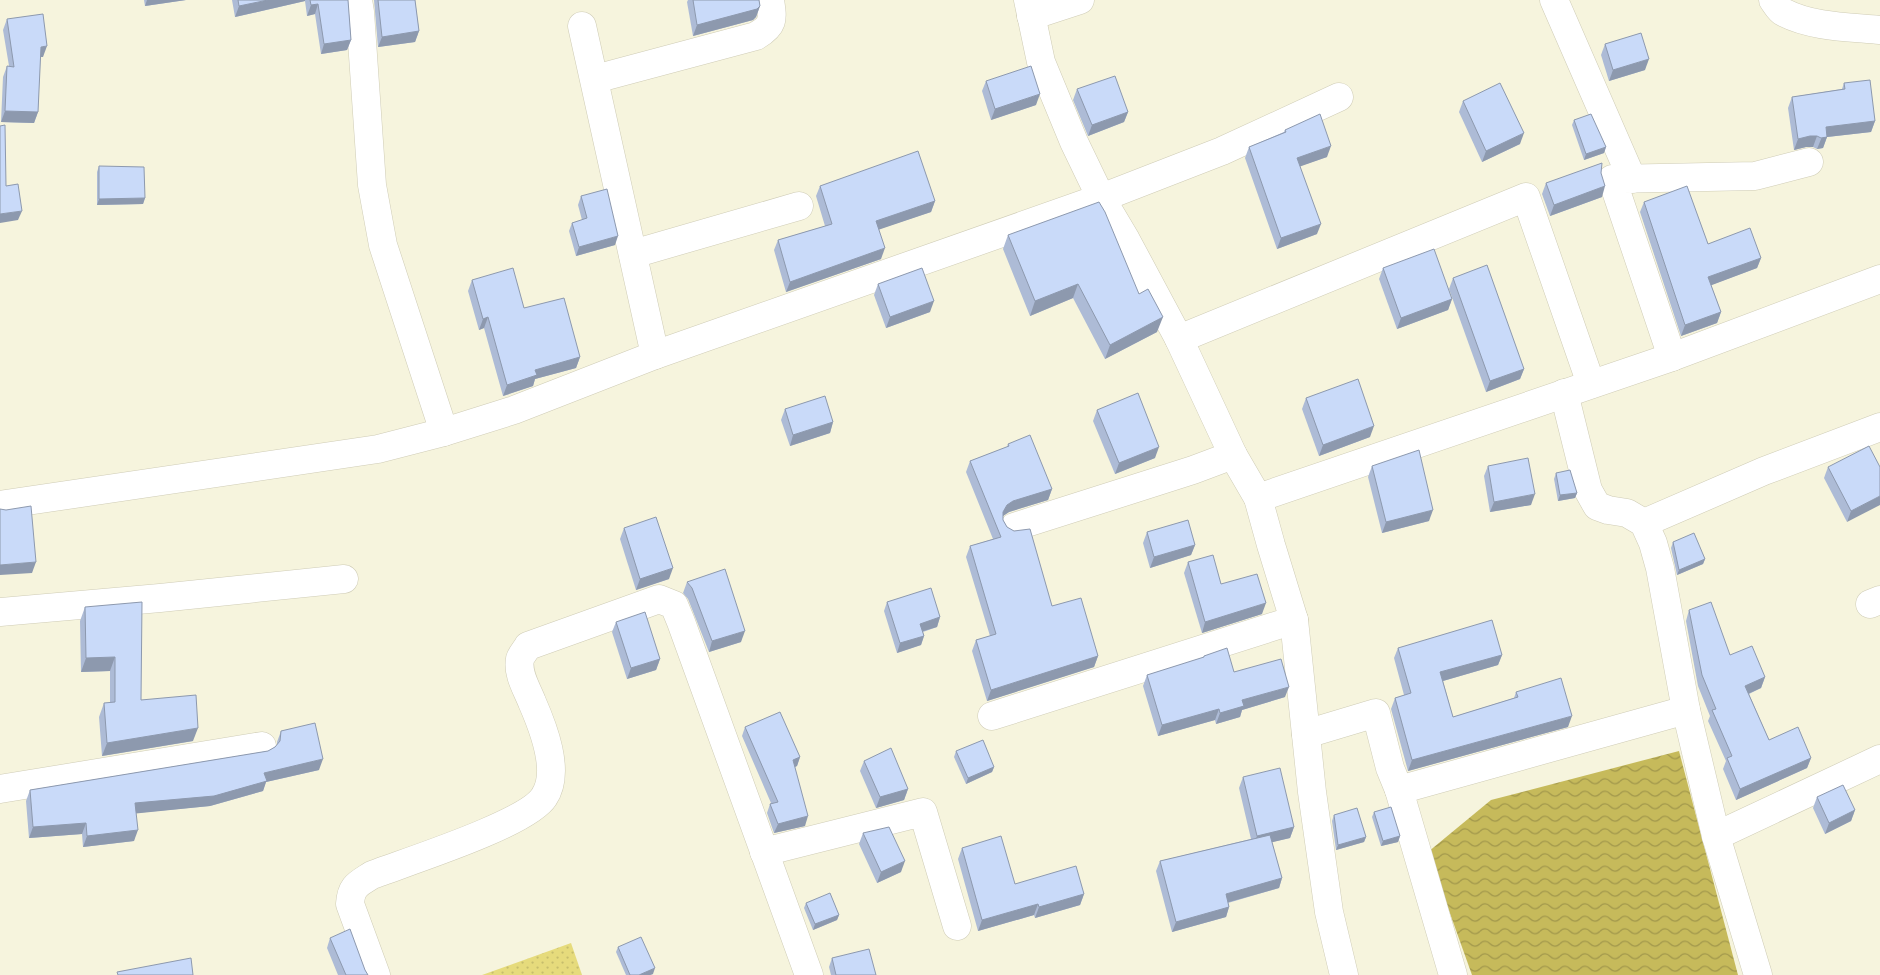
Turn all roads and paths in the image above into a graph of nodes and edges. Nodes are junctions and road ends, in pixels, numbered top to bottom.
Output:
1 (358, 0) edge
2 (770, 0) edge
3 (1080, 0) edge
4 (1554, 0) edge
5 (1773, 0) edge
6 (1030, 8) edge
7 (582, 26) dead end
8 (1880, 30) edge
9 (595, 79) junction
10 (1339, 97) dead end
11 (1809, 162) dead end
12 (1632, 179) junction
13 (1101, 198) junction
14 (799, 206) dead end
15 (633, 254) junction
16 (1880, 279) edge
17 (1179, 339) junction
18 (655, 355) junction
19 (1672, 357) junction
20 (1591, 384) junction
21 (1564, 393) junction
22 (1880, 427) edge
23 (444, 432) junction
24 (1233, 455) junction
25 (1258, 498) junction
26 (0, 505) edge
27 (1644, 523) junction
28 (1014, 527) dead end
29 (344, 579) dead end
30 (0, 612) edge
31 (1294, 620) junction
32 (1686, 710) junction
33 (992, 716) dead end
34 (1306, 734) junction
35 (262, 746) dead end
36 (1880, 759) edge
37 (0, 789) edge
38 (1399, 790) junction
39 (1716, 836) junction
40 (764, 852) junction
41 (957, 926) dead end
42 (376, 975) edge
43 (809, 975) edge
44 (1344, 975) edge
45 (1453, 975) edge
46 (1758, 975) edge

1 - 23 street
2 - 9 street
3 - 6 street
4 - 12 street
5 - 8 street
6 - 13 street
7 - 9 street
9 - 15 street
10 - 13 street
11 - 12 street
12 - 19 street
13 - 17 street
13 - 18 street
14 - 15 street
15 - 18 street
16 - 19 street
17 - 20 street
17 - 24 street
18 - 23 street
19 - 20 street
20 - 21 street
21 - 25 street
21 - 27 street
22 - 27 street
23 - 26 street
24 - 25 street
24 - 28 street
25 - 31 street
27 - 32 street
29 - 30 street
31 - 33 street
31 - 34 street
32 - 38 street
32 - 39 street
34 - 38 street
34 - 44 street
35 - 37 street
36 - 39 street
38 - 45 street
39 - 46 street
40 - 41 street
40 - 42 street
40 - 43 street

